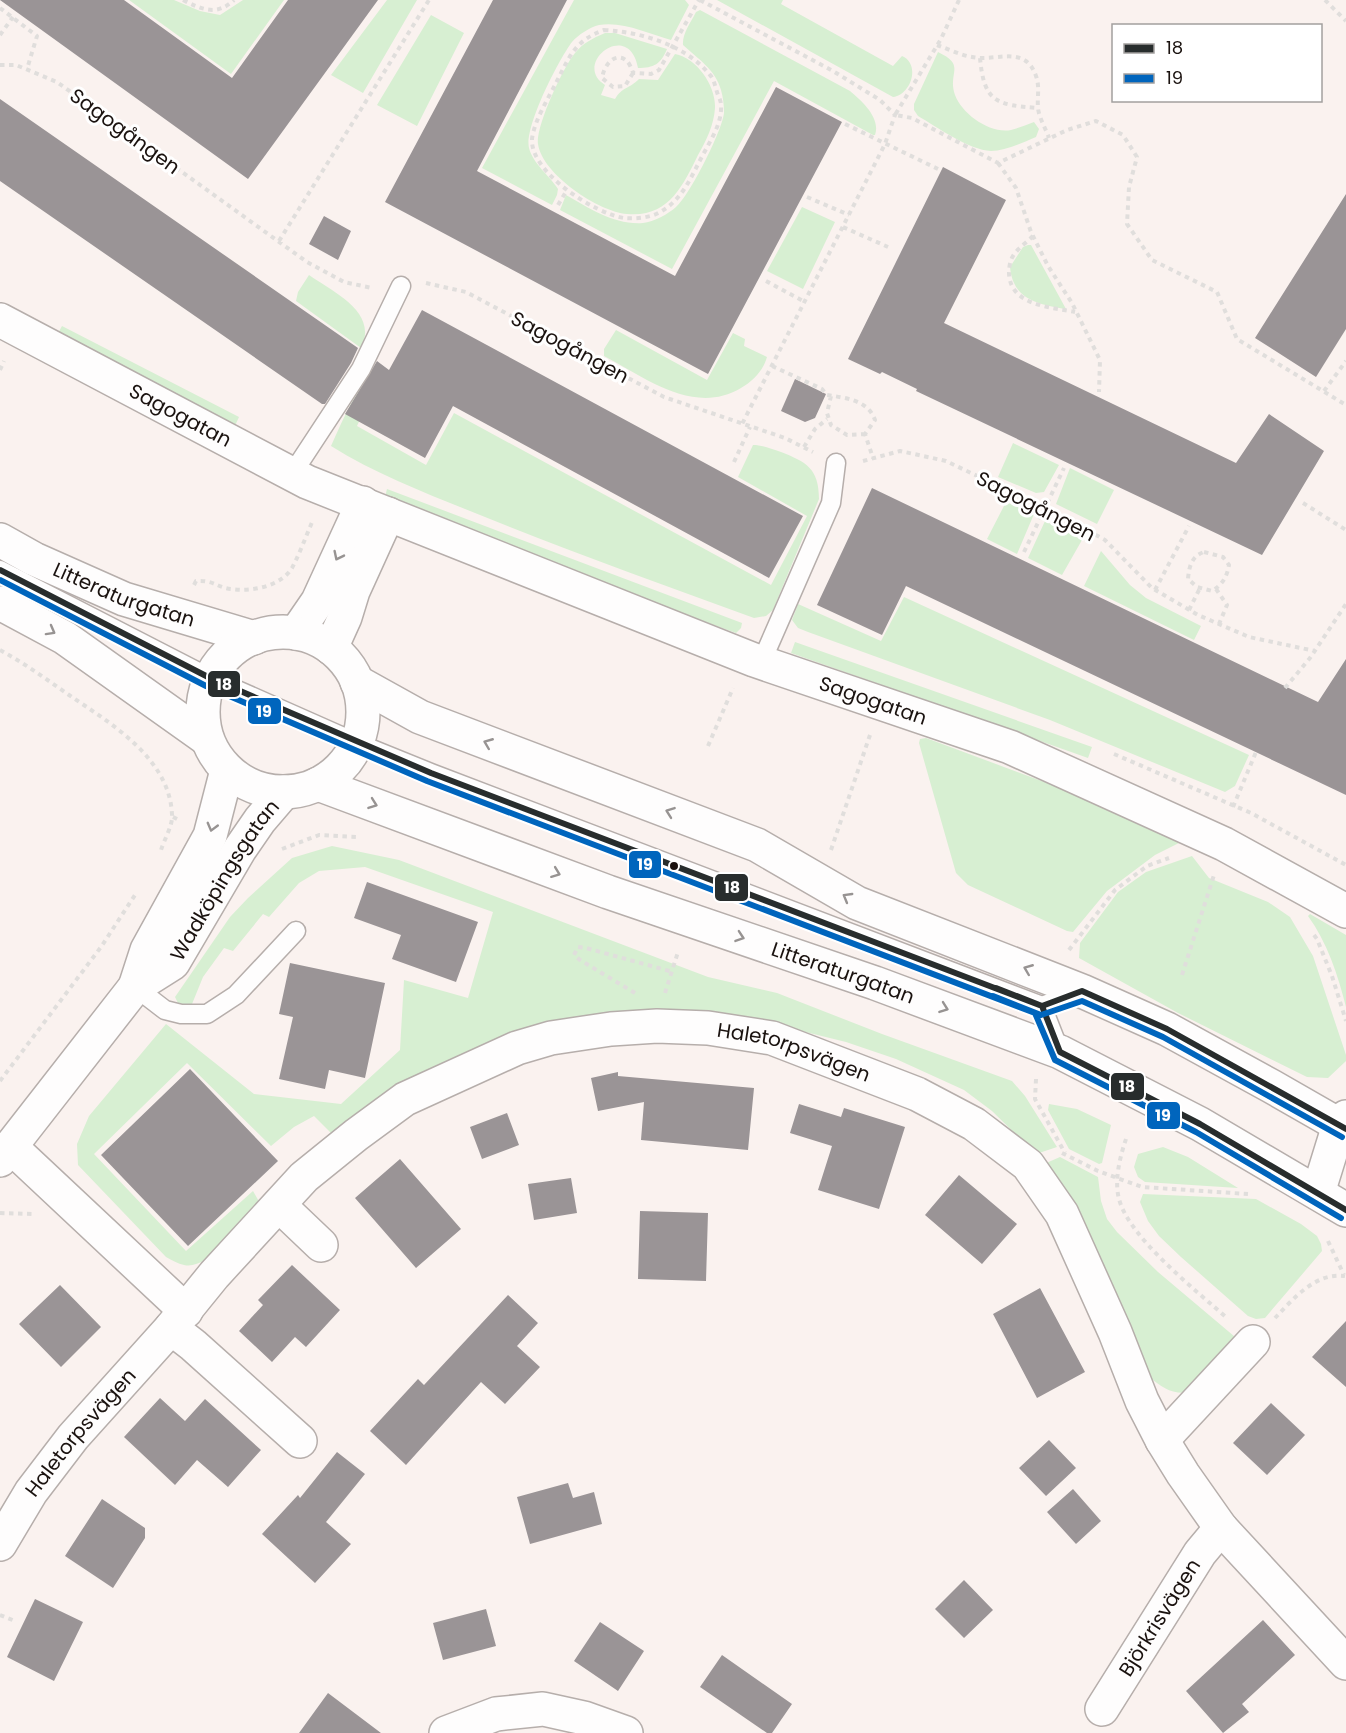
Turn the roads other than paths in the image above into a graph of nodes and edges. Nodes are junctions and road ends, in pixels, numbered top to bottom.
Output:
1 (401, 286) road end
2 (0, 320) edge
3 (836, 463) road end
4 (292, 474) junction
5 (376, 508) junction
6 (0, 540) edge
7 (0, 570) edge
8 (0, 603) edge
9 (296, 633) junction
10 (254, 638) junction
11 (331, 648) junction
12 (753, 660) junction
13 (210, 678) junction
14 (357, 682) junction
15 (207, 739) junction
16 (357, 743) junction
17 (227, 770) junction
18 (318, 784) junction
19 (284, 792) junction
20 (1346, 911) edge
21 (296, 931) dead end
22 (135, 987) junction
23 (1082, 991) junction
24 (1042, 1006) junction
25 (1060, 1052) junction
26 (1344, 1124) edge
27 (6, 1154) edge
28 (1346, 1169) edge
29 (1318, 1193) junction
30 (279, 1205) junction
31 (1346, 1210) edge
32 (321, 1245) dead end
33 (179, 1319) junction
34 (1253, 1342) road end
35 (1162, 1440) junction
36 (300, 1441) dead end
37 (1221, 1528) junction
38 (0, 1544) edge
39 (1346, 1663) edge
40 (1102, 1708) dead end
41 (446, 1733) edge
42 (626, 1733) edge

1 - 4 lane
2 - 4 street, Sagogatan
3 - 12 lane
4 - 5 street, Sagogatan
5 -> 9 street
5 - 11 street
5 - 12 street, Sagogatan
6 - 10 street, Litteraturgatan
7 - 13 lane
8 -> 15 street, Litteraturgatan
9 - 10 street, Litteraturgatan
9 - 11 street, Litteraturgatan
10 - 13 street, Litteraturgatan
11 - 14 street, Litteraturgatan
12 - 20 street, Sagogatan
13 - 15 street, Litteraturgatan
13 - 16 lane
14 - 16 street, Litteraturgatan
23 -> 14 street, Litteraturgatan
15 - 17 street, Litteraturgatan
16 - 18 street, Litteraturgatan
16 - 24 lane
17 - 19 street, Litteraturgatan
17 -> 22 street, Wadköpingsgatan
18 - 19 street, Litteraturgatan
18 -> 25 street, Litteraturgatan
19 - 22 street, Wadköpingsgatan
21 - 22 lane
22 - 27 street, Wadköpingsgatan
23 - 24 lane
23 - 26 street, Litteraturgatan
24 - 25 lane
25 - 29 street, Litteraturgatan
26 - 29 street
27 - 33 street
28 - 29 street
29 - 31 street, Litteraturgatan
30 - 32 street
30 - 33 street, Haletorpsvägen
30 - 35 street, Haletorpsvägen
33 - 36 street
33 - 38 street, Haletorpsvägen
34 - 35 street
35 - 37 street
37 - 39 street
37 - 40 street, Björkrisvägen
41 - 42 street

